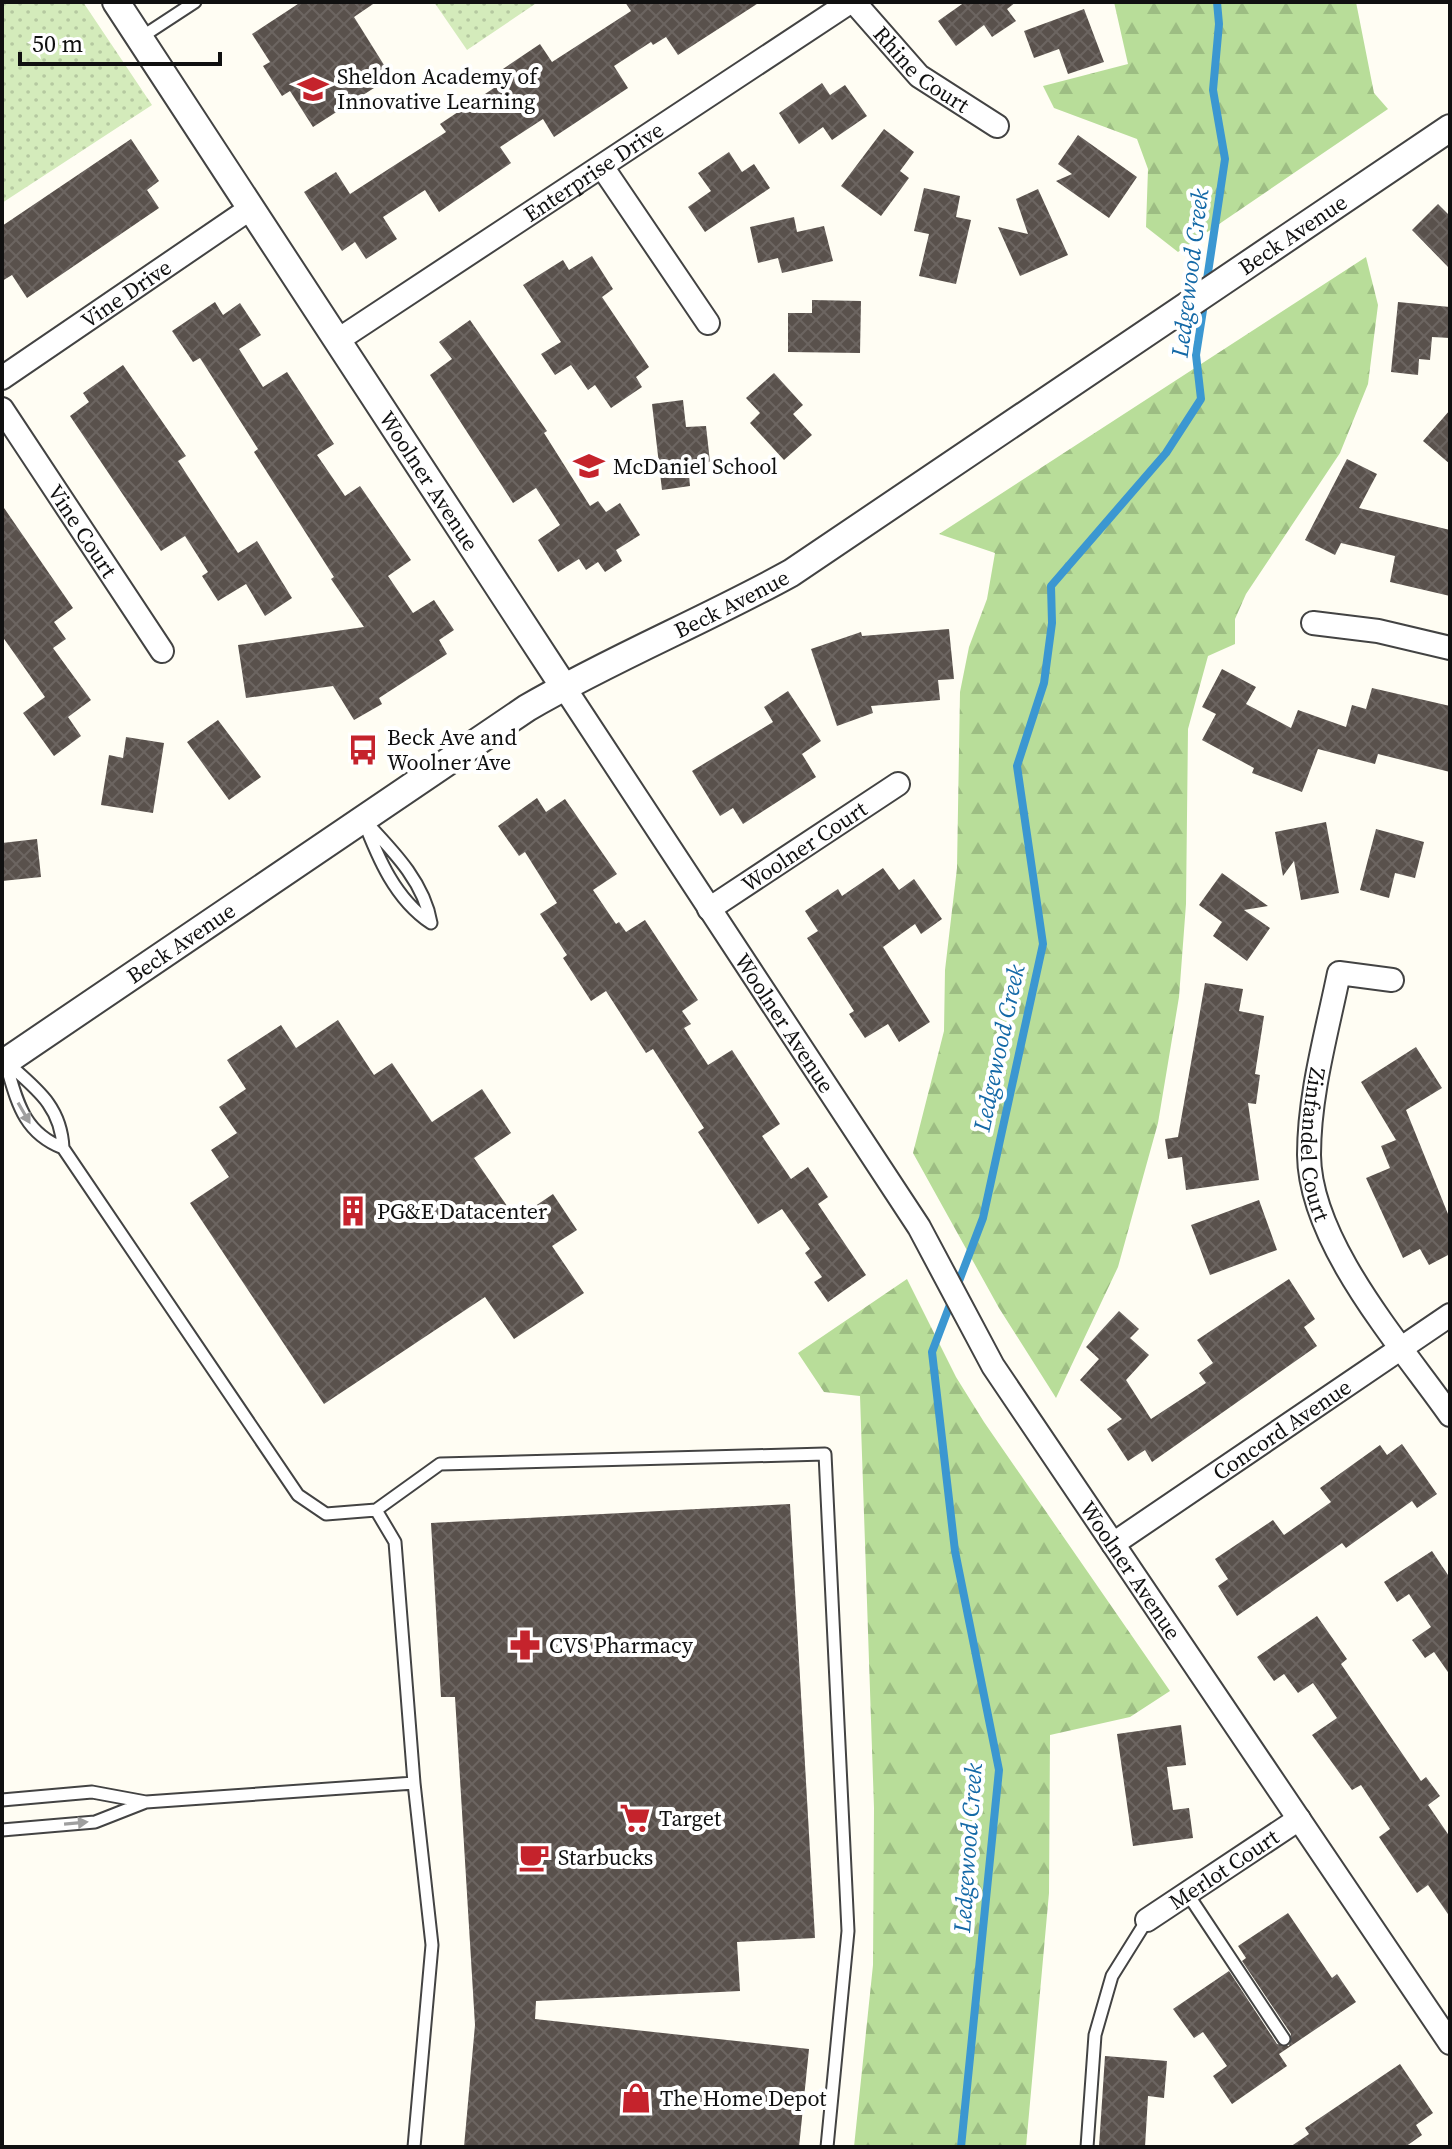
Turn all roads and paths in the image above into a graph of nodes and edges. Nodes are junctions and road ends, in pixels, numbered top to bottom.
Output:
1 (116, 2) edge
2 (195, 2) edge
3 (852, 2) edge
4 (140, 38) junction
5 (997, 126) dead end
6 (1450, 128) edge
7 (603, 168) junction
8 (251, 208) junction
9 (708, 323) dead end
10 (338, 340) junction
11 (2, 378) edge
12 (2, 409) edge
13 (1313, 623) dead end
14 (1450, 648) edge
15 (162, 651) dead end
16 (564, 687) junction
17 (898, 784) dead end
18 (363, 819) junction
19 (709, 909) junction
20 (1392, 980) dead end
21 (4, 1062) edge
22 (63, 1148) junction
23 (1450, 1315) edge
24 (1402, 1347) junction
25 (1450, 1415) edge
26 (376, 1510) junction
27 (1113, 1544) junction
28 (414, 1783) junction
29 (2, 1800) edge
30 (146, 1802) junction
31 (1299, 1819) junction
32 (2, 1830) edge
33 (1187, 1893) junction
34 (1147, 1920) joint
35 (1284, 2039) dead end
36 (1450, 2043) edge
37 (414, 2147) edge
38 (827, 2147) edge
39 (1087, 2147) edge

1 - 4 street, Woolner Avenue
2 - 4 lane
3 - 5 street, Rhine Court
3 - 7 street, Enterprise Drive
4 - 8 street, Woolner Avenue
6 - 16 street, Beck Avenue
7 - 9 street
7 - 10 street, Enterprise Drive
8 - 10 street, Woolner Avenue
8 - 11 street, Vine Drive
10 - 16 street, Woolner Avenue
12 - 15 street, Vine Court
13 - 14 street
16 - 18 street, Beck Avenue
16 - 19 street, Woolner Avenue
17 - 19 street, Woolner Court
18 - 18 lane
18 - 21 street, Beck Avenue
19 - 27 street, Woolner Avenue
20 - 24 street, Zinfandel Court
21 - 22 lane
21 -> 22 lane
22 - 26 lane
23 - 24 street, Concord Avenue
24 - 25 street
24 - 27 street, Concord Avenue
26 - 28 lane
26 - 38 lane
27 - 31 street, Woolner Avenue
28 - 30 lane
28 - 37 lane
29 - 30 lane
32 -> 30 lane
31 - 33 street, Merlot Court
31 - 36 street, Woolner Avenue
33 - 34 street, Merlot Court
33 - 35 lane
34 - 39 lane

